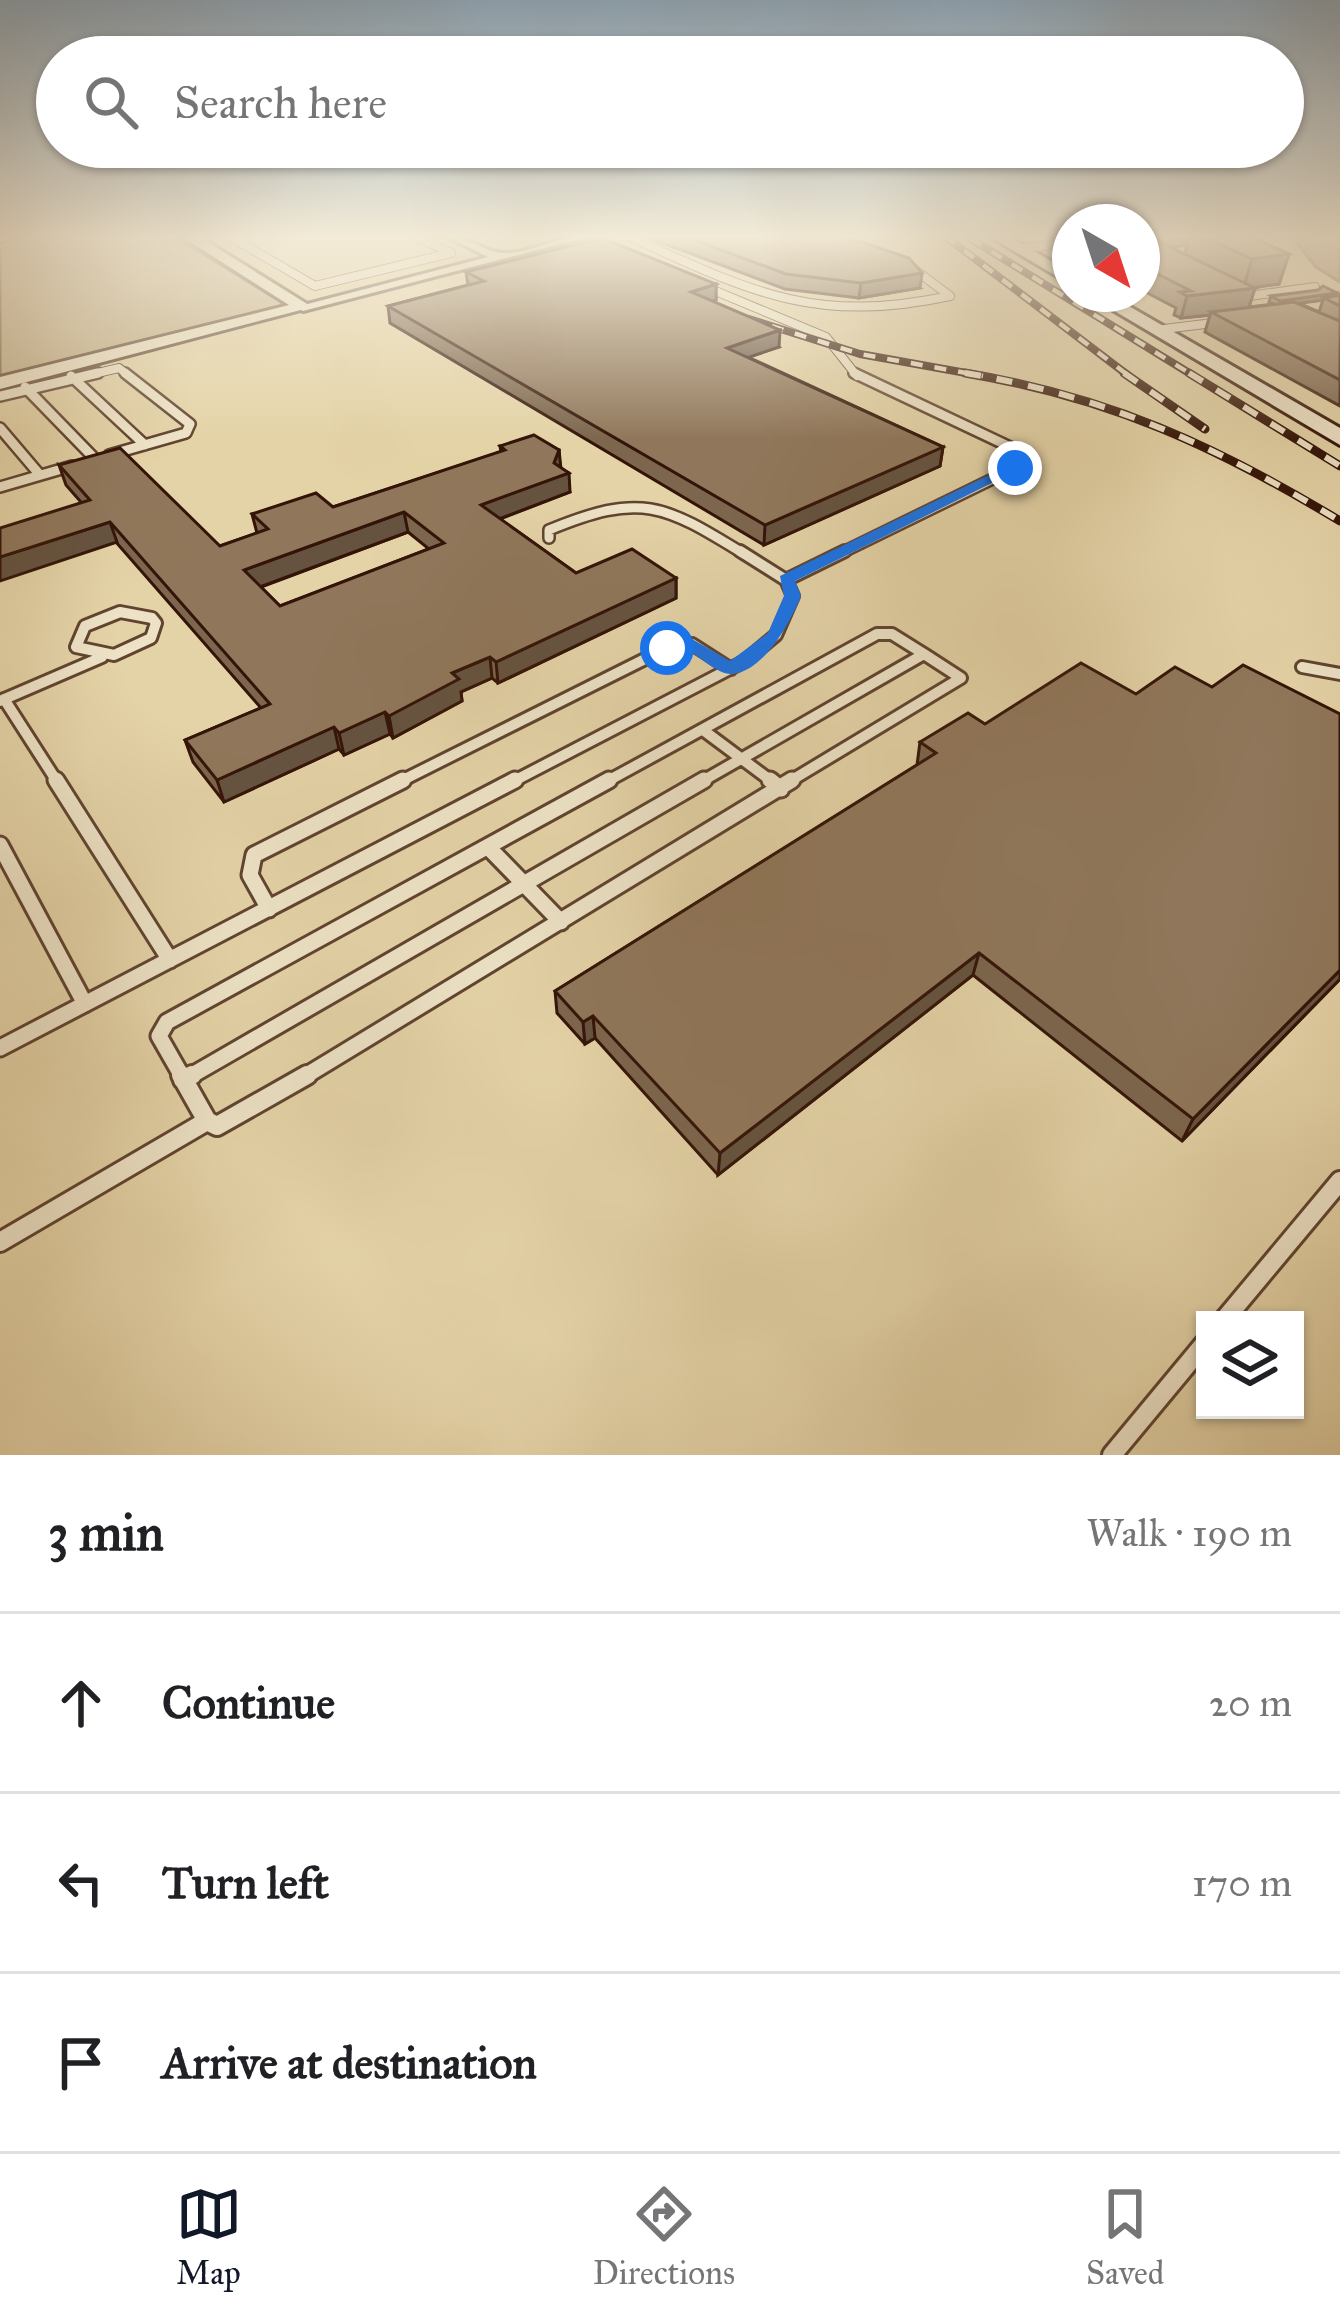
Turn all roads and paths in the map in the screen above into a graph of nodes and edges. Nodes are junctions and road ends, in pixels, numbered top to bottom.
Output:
1 (298, 304) edge
2 (315, 304) edge
3 (746, 304) edge
4 (791, 304) edge
5 (913, 304) edge
6 (1255, 304) edge
7 (1259, 306) edge
8 (303, 307) junction
9 (1126, 312) edge
10 (1237, 320) edge
11 (1156, 330) junction
12 (67, 372) junction
13 (15, 383) edge
14 (0, 396) edge
15 (0, 428) edge
16 (1340, 438) edge
17 (145, 445) junction
18 (95, 459) junction
19 (40, 475) junction
20 (0, 487) edge
21 (549, 538) dead end
22 (786, 580) junction
23 (924, 654) junction
24 (103, 657) junction
25 (1301, 667) dead end
26 (731, 669) junction
27 (1340, 674) edge
28 (2, 700) edge
29 (703, 730) junction
30 (742, 759) junction
31 (781, 789) junction
32 (0, 845) edge
33 (488, 847) junction
34 (524, 884) junction
35 (268, 909) junction
36 (561, 922) junction
37 (170, 960) junction
38 (86, 1004) junction
39 (0, 1048) edge
40 (183, 1080) junction
41 (207, 1121) junction
42 (1340, 1181) edge
43 (0, 1242) edge
44 (1232, 1311) edge
45 (1196, 1354) edge
46 (1112, 1455) edge

1 - 8 street
2 - 8 street
3 - 22 lane
4 - 5 lane
6 - 7 lane
8 - 12 street
9 - 11 main road
10 - 11 lane
11 - 16 main road
12 - 13 street
12 - 17 lane
12 - 17 lane
13 - 14 lane
13 - 18 lane
15 - 19 lane
17 - 18 lane
18 - 19 lane
19 - 20 lane
21 - 22 lane
22 - 26 lane
23 - 29 lane
23 - 30 lane
23 - 31 lane
24 - 24 lane
24 - 28 lane
25 - 27 lane
26 - 35 lane
26 - 35 lane
28 - 37 lane
29 - 30 lane
29 - 33 lane
30 - 31 lane
30 - 34 lane
31 - 36 lane
32 - 38 lane
33 - 34 lane
33 - 40 lane
34 - 36 lane
34 - 40 lane
35 - 37 lane
36 - 41 lane
37 - 38 lane
38 - 39 lane
40 - 41 lane
41 - 43 lane
42 - 44 lane
45 - 46 lane

